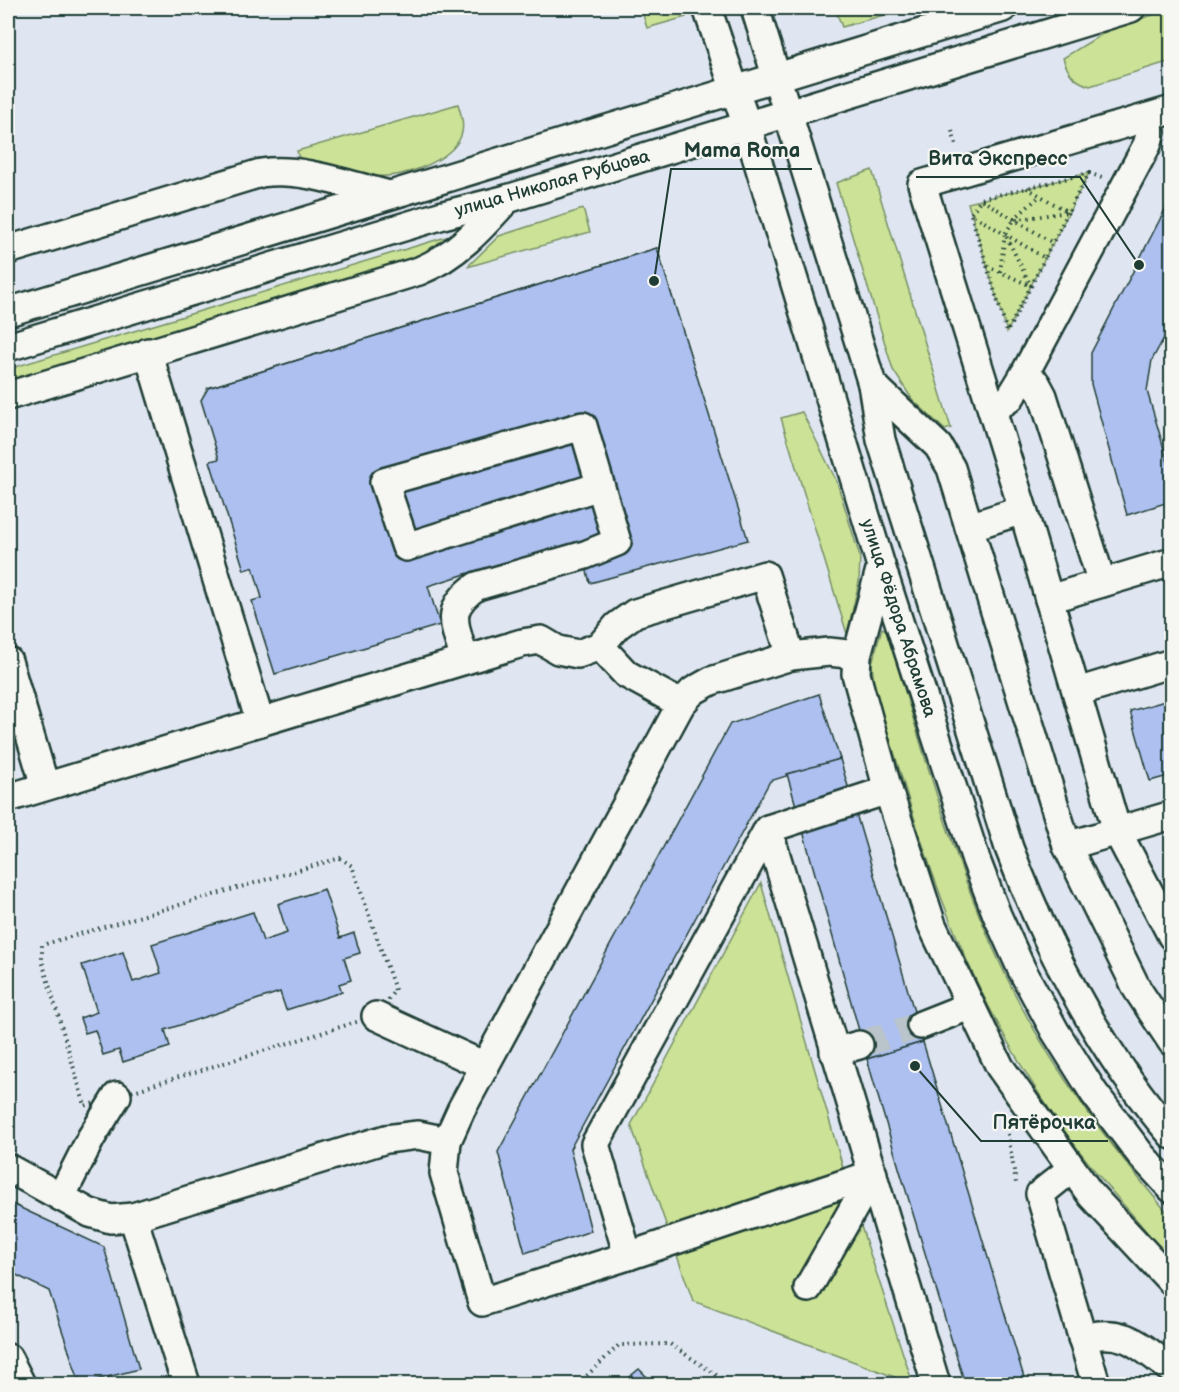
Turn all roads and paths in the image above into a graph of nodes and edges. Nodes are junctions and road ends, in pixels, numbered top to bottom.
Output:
1 (707, 8) edge
2 (755, 8) edge
3 (1131, 8) edge
4 (995, 9) edge
5 (778, 76) junction
6 (735, 89) junction
7 (789, 113) junction
8 (1159, 114) edge
9 (747, 126) junction
10 (1027, 188) junction
11 (390, 195) junction
12 (1040, 196) junction
13 (507, 199) junction
14 (981, 200) junction
15 (1068, 212) junction
16 (971, 214) junction
17 (1014, 220) junction
18 (1005, 234) junction
19 (1053, 243) junction
20 (8, 250) edge
21 (1045, 258) junction
22 (987, 266) junction
23 (1000, 272) junction
24 (1031, 286) junction
25 (8, 312) edge
26 (8, 347) edge
27 (148, 352) junction
28 (1024, 375) junction
29 (872, 384) junction
30 (8, 396) edge
31 (992, 410) junction
32 (600, 486) junction
33 (1023, 510) junction
34 (969, 527) junction
35 (1172, 562) edge
36 (881, 566) junction
37 (1102, 583) junction
38 (1049, 599) junction
39 (600, 646) junction
40 (857, 655) junction
41 (791, 656) junction
42 (465, 660) junction
43 (8, 661) edge
44 (1172, 663) edge
45 (1077, 692) junction
46 (681, 704) junction
47 (260, 722) junction
48 (45, 786) junction
49 (888, 790) junction
50 (8, 798) edge
51 (1172, 815) edge
52 (768, 828) junction
53 (1117, 831) junction
54 (1067, 846) junction
55 (1172, 936) edge
56 (969, 1006) junction
57 (376, 1016) junction
58 (921, 1025) tunnel mouth
59 (1172, 1042) edge
60 (484, 1066) junction
61 (117, 1096) junction
62 (1172, 1135) edge
63 (447, 1141) junction
64 (8, 1168) edge
65 (1071, 1169) junction
66 (873, 1174) junction
67 (1172, 1189) edge
68 (61, 1197) junction
69 (133, 1217) junction
70 (628, 1256) junction
71 (1172, 1281) edge
72 (808, 1288) dead end
73 (1082, 1338) junction
74 (8, 1358) edge
75 (1172, 1370) edge
76 (21, 1384) edge
77 (186, 1384) edge
78 (578, 1384) edge
79 (730, 1384) edge
80 (936, 1384) edge
81 (1096, 1384) edge

1 - 6 street, улица Фёдора Абрамова
2 - 5 street, улица Фёдора Абрамова
3 - 7 street, улица Николая Рубцова
4 - 5 street, улица Николая Рубцова
5 - 6 street, улица Николая Рубцова
5 - 7 street, улица Фёдора Абрамова
6 - 9 street, улица Фёдора Абрамова
6 - 11 street, улица Николая Рубцова
7 - 9 street, улица Николая Рубцова
7 - 29 street, улица Фёдора Абрамова
8 - 28 street
8 - 31 street
9 - 13 street, улица Николая Рубцова
9 - 36 street, улица Фёдора Абрамова
10 - 12 path
10 - 14 path
10 - 15 path
11 - 20 street
11 - 25 street, улица Николая Рубцова
12 - 15 path
12 - 17 path
13 - 26 street, улица Николая Рубцова
13 - 27 street
14 - 16 path
14 - 17 path
15 - 17 path
15 - 19 path
16 - 18 path
16 - 22 path
17 - 18 path
17 - 19 path
18 - 21 path
18 - 23 path
18 - 24 path
19 - 21 path
21 - 24 path
22 - 23 path
22 - 24 path
23 - 24 path
27 - 30 street
27 - 47 street
28 - 31 street
28 - 37 street
29 - 34 street
29 - 62 street, улица Фёдора Абрамова
31 - 33 street
32 - 32 street
32 - 42 street
33 - 34 street
33 - 38 street
34 - 54 street
35 - 37 street
36 - 40 street
36 - 67 street, улица Фёдора Абрамова
37 - 38 street
38 - 45 street
39 - 41 street
39 - 42 street
39 - 46 street
40 - 41 street
40 - 49 street
41 - 46 street
42 - 47 street
43 - 48 street
44 - 45 street
45 - 53 street
46 - 60 street
47 - 48 street
48 - 50 street
49 - 52 street
49 - 56 street
51 - 53 street
52 - 66 street
52 - 70 street
53 - 54 street
53 - 55 street
54 - 59 street
56 - 58 street
56 - 65 street
57 - 60 street
57 - 61 path
57 - 61 path
60 - 63 street
61 - 68 street
63 - 69 street
63 - 70 street
64 - 68 street
65 - 71 street
65 - 73 street
66 - 70 street
66 - 72 street
66 - 80 street
68 - 69 street
69 - 77 street
73 - 75 street
73 - 81 street
74 - 76 street
78 - 79 path

